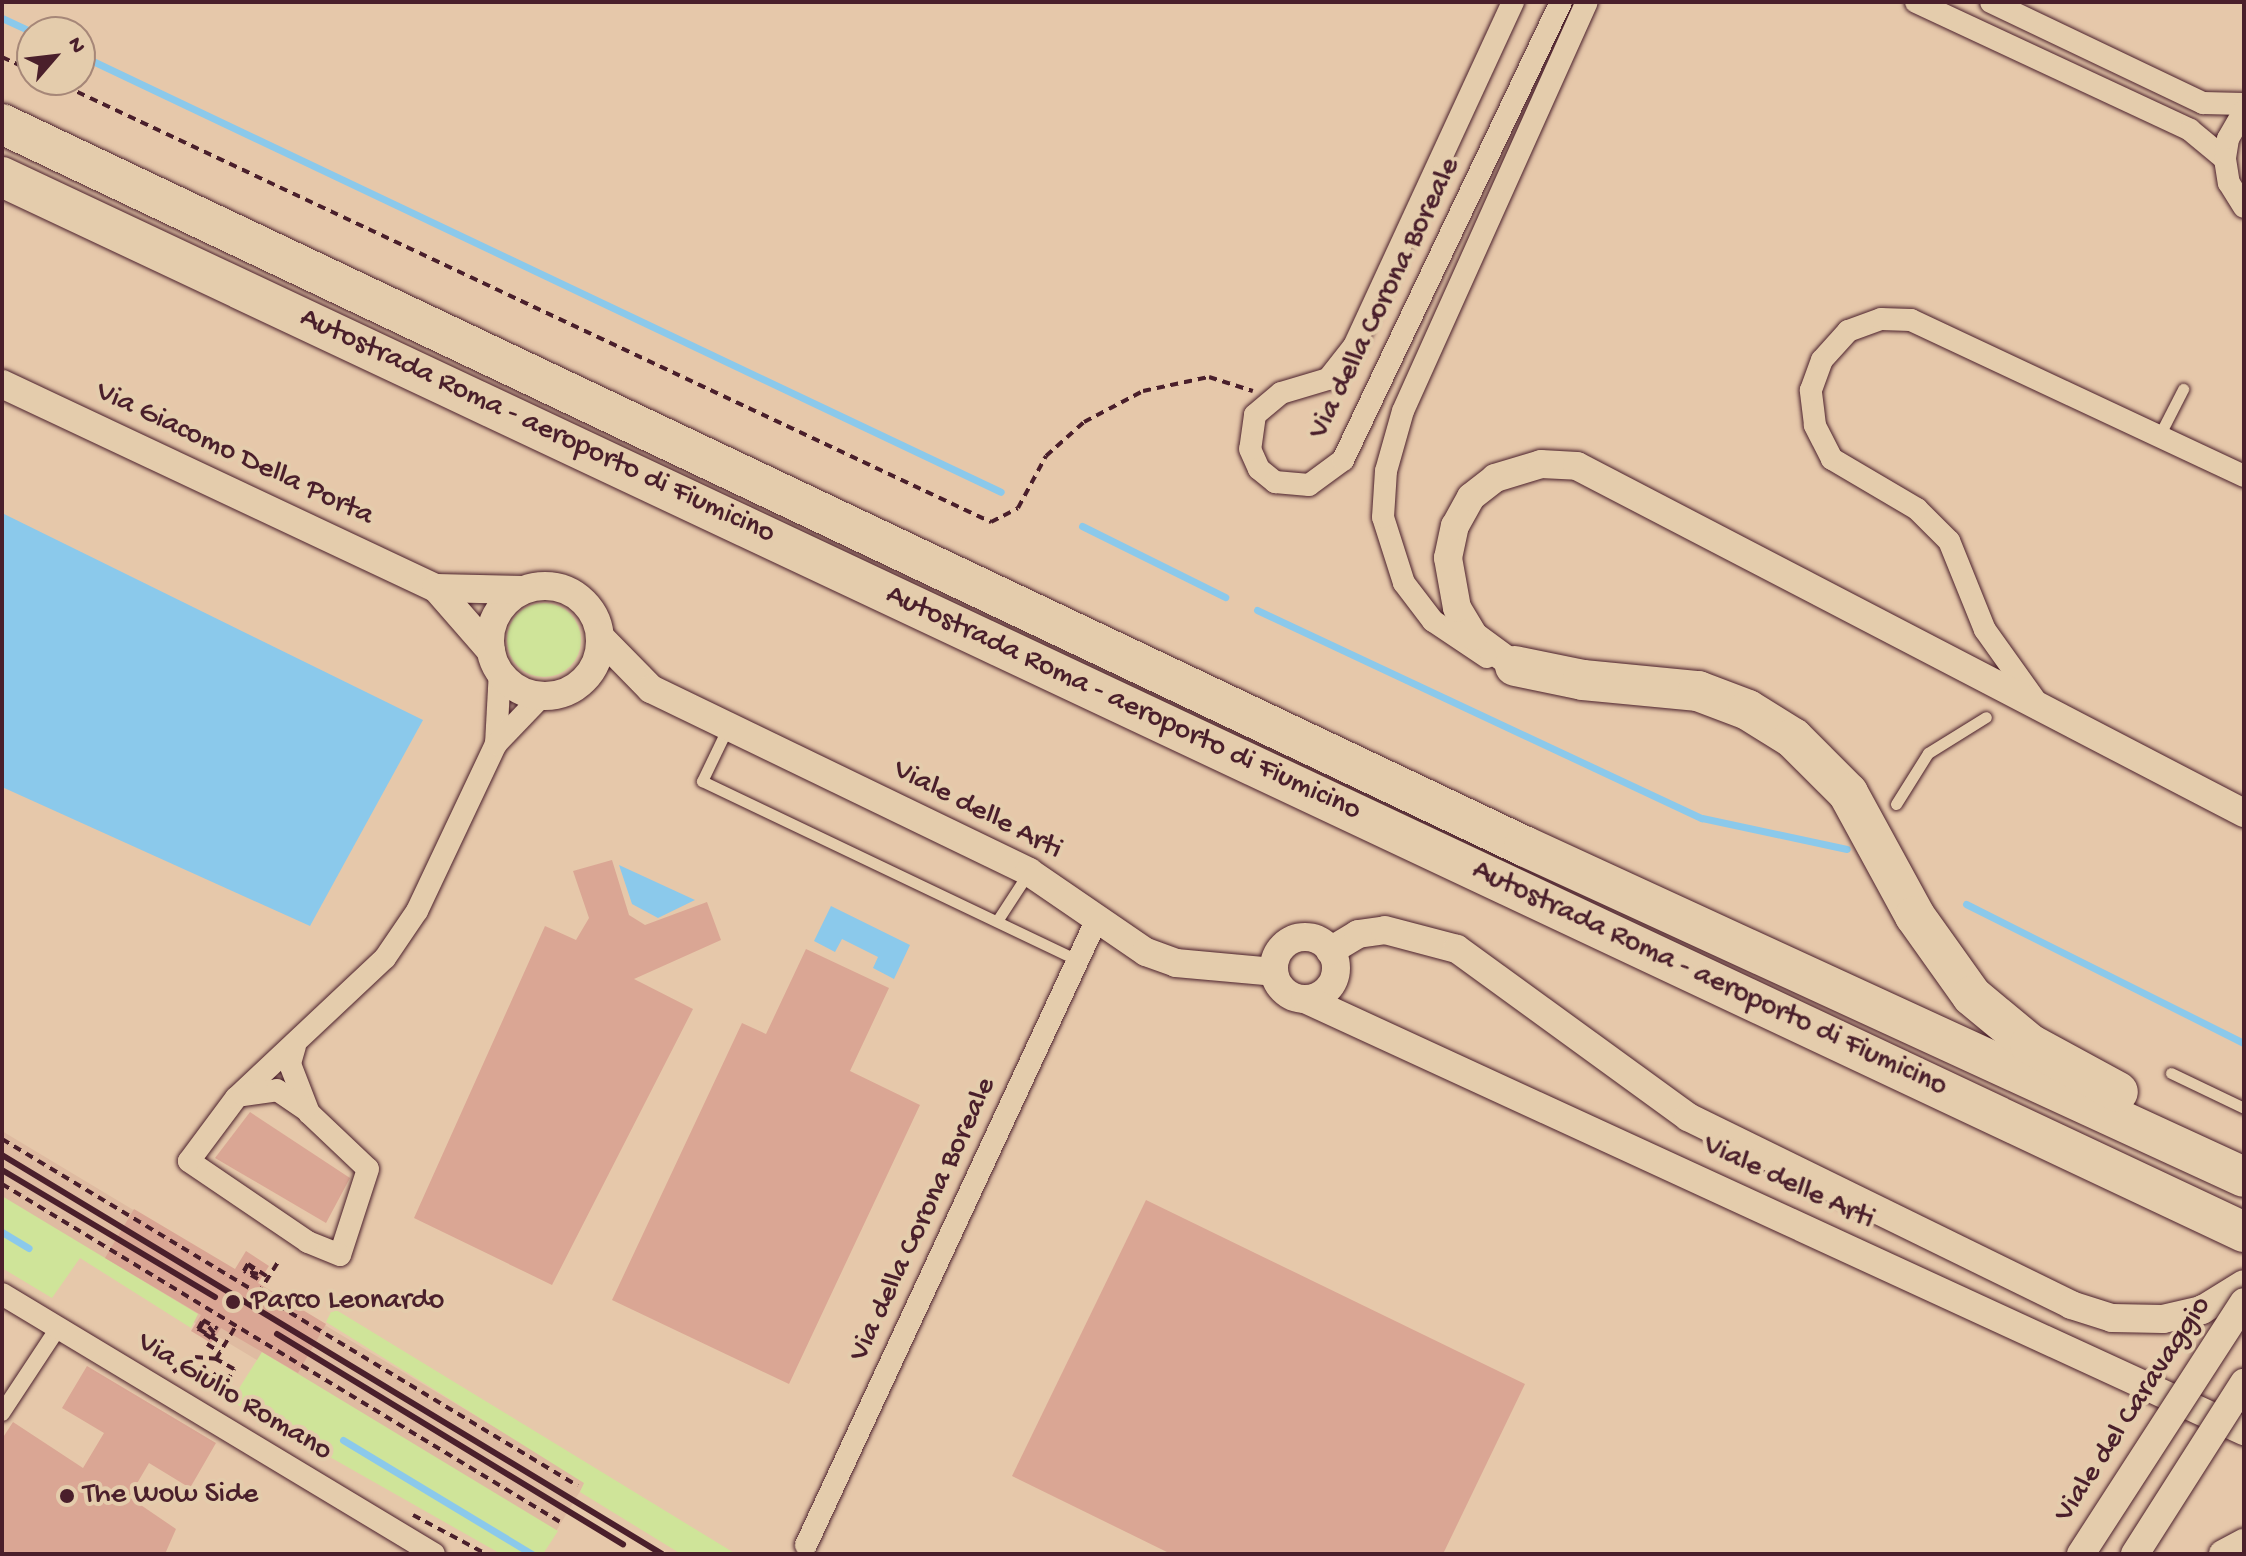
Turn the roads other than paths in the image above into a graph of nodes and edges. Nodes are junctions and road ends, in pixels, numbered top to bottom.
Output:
1 (1513, 2) edge
2 (1561, 2) edge
3 (1587, 2) edge
4 (1916, 2) edge
5 (1991, 2) edge
6 (2244, 104) edge
7 (2244, 111) edge
8 (2, 124) edge
9 (2225, 159) junction
10 (2, 177) edge
11 (2244, 207) edge
12 (2, 384) edge
13 (2183, 389) dead end
14 (2159, 436) junction
15 (2244, 476) edge
16 (436, 588) junction
17 (523, 590) junction
18 (600, 637) junction
19 (495, 661) junction
20 (1515, 666) junction
21 (579, 685) junction
22 (651, 689) junction
23 (542, 696) junction
24 (2042, 710) junction
25 (1986, 717) dead end
26 (728, 727) junction
27 (496, 744) junction
28 (1896, 804) dead end
29 (2244, 813) edge
30 (1029, 872) junction
31 (997, 921) junction
32 (1096, 921) junction
33 (1330, 951) junction
34 (1078, 960) junction
35 (1274, 972) junction
36 (1305, 999) junction
37 (295, 1046) junction
38 (2171, 1073) dead end
39 (236, 1098) junction
40 (2244, 1108) edge
41 (309, 1113) junction
42 (2244, 1161) edge
43 (2244, 1177) edge
44 (2244, 1232) edge
45 (2244, 1284) edge
46 (3, 1296) edge
47 (2244, 1302) edge
48 (58, 1328) junction
49 (2244, 1383) edge
50 (2, 1413) edge
51 (2244, 1431) edge
52 (2244, 1543) edge
53 (806, 1545) dead end
54 (434, 1554) edge
55 (2081, 1554) edge
56 (2135, 1554) edge
57 (2223, 1554) edge

1 - 2 street, Via della Corona Boreale
3 - 20 street, Via della Corona Boreale
4 - 9 street
5 - 6 street
7 - 9 street
8 - 43 highway, Autostrada Roma - aeroporto di Fiumicino
9 - 11 street
10 - 44 highway, Autostrada Roma - aeroporto di Fiumicino
12 - 16 street, Via Giacomo Della Porta
13 - 14 lane
14 - 15 street
14 - 24 street
16 - 17 street, Via Giacomo Della Porta
16 - 19 street, Via Giacomo Della Porta
17 - 18 street, Via Giacomo Della Porta
17 - 19 street
18 - 21 street
18 - 22 street, Viale delle Arti
19 - 23 street, Via Giacomo Della Porta
19 - 27 street
20 - 24 street
20 - 42 highway
21 - 22 street, Viale delle Arti
21 - 23 street
22 - 26 street, Viale delle Arti
23 - 27 street
24 - 29 street
25 - 28 lane
26 - 30 street, Viale delle Arti
26 - 31 lane
27 - 37 street
30 - 31 lane
30 - 32 street, Viale delle Arti
31 - 34 lane
32 - 34 street, Via della Corona Boreale
32 - 35 street, Viale delle Arti
33 - 35 street
33 - 36 street
33 - 45 street
34 - 53 street, Via della Corona Boreale
35 - 36 street, Viale delle Arti
36 - 51 street, Viale delle Arti
37 - 39 street
37 - 41 street
38 - 40 lane
39 - 41 street
39 - 41 street
46 - 48 street, Via Giulio Romano
47 - 55 street, Viale del Caravaggio, bridge
48 - 50 street
48 - 54 street, Via Giulio Romano
49 - 56 street, bridge
52 - 57 street

